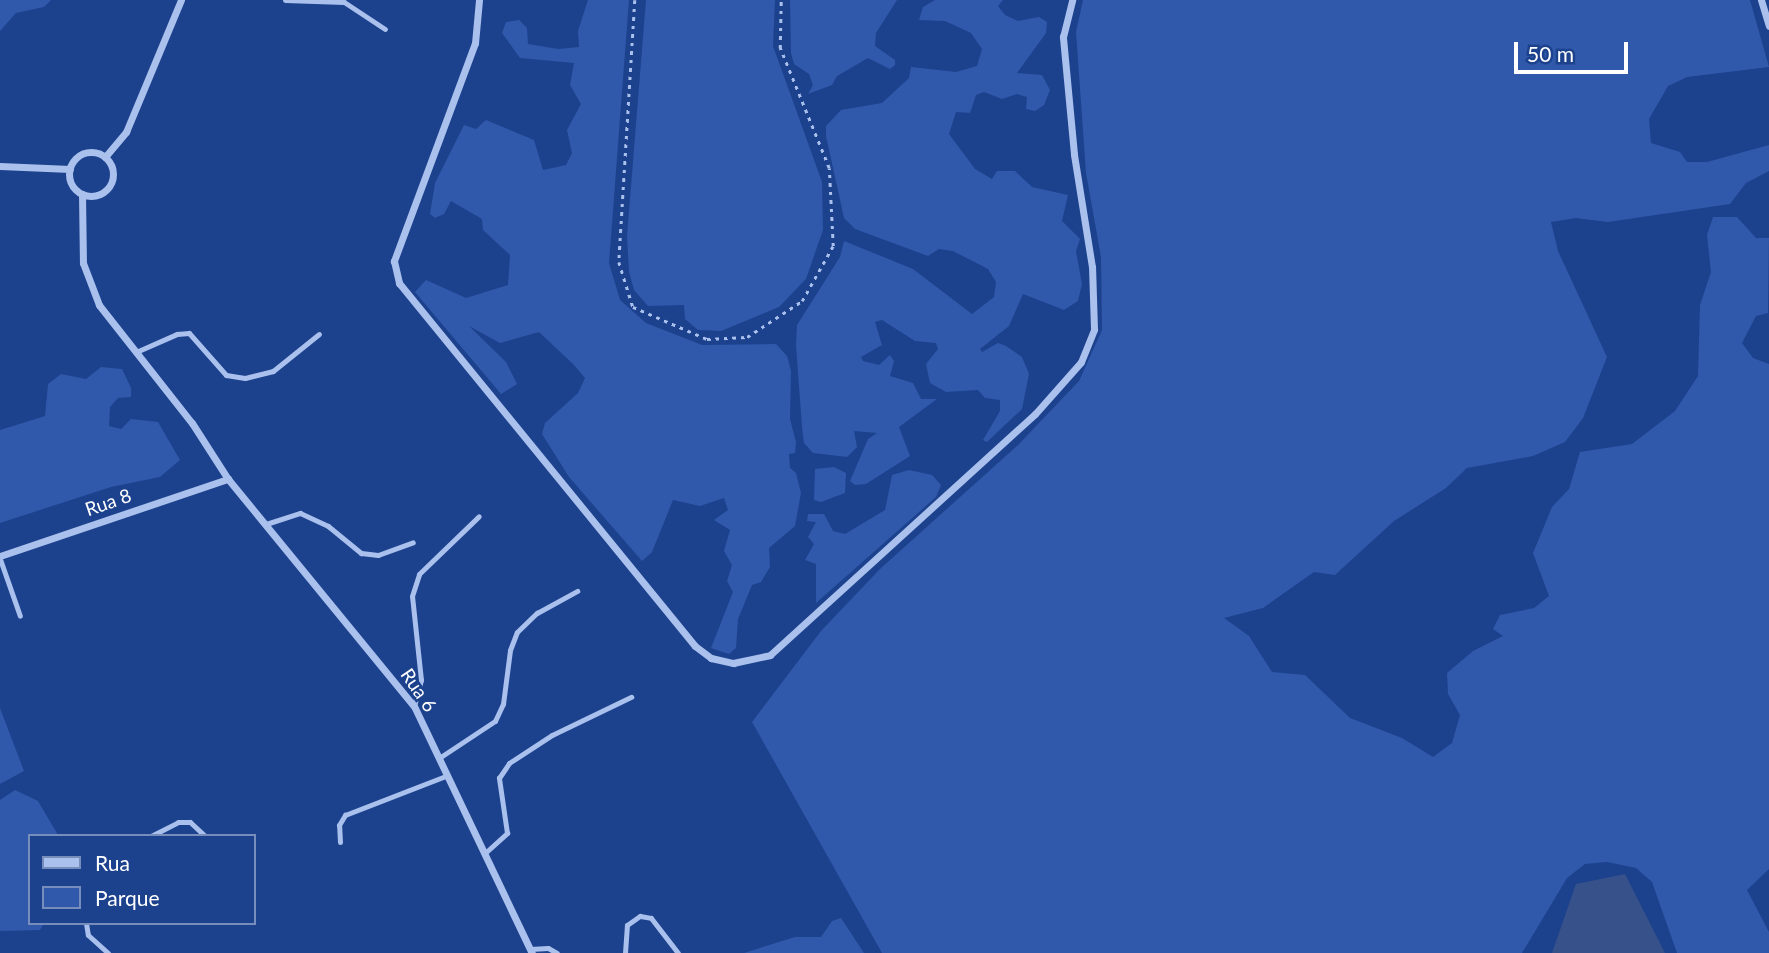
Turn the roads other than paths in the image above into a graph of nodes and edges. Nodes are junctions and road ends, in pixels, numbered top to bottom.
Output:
1 (181, 0) edge
2 (285, 0) edge
3 (479, 0) edge
4 (1072, 0) edge
5 (1761, 0) edge
6 (1769, 26) edge
7 (385, 29) dead end
8 (106, 157) junction
9 (0, 166) edge
10 (70, 169) junction
11 (82, 194) junction
12 (319, 334) dead end
13 (136, 352) junction
14 (228, 479) junction
15 (479, 516) dead end
16 (266, 524) junction
17 (413, 542) dead end
18 (0, 557) edge
19 (576, 592) dead end
20 (20, 616) dead end
21 (631, 697) dead end
22 (414, 706) junction
23 (439, 758) junction
24 (448, 775) junction
25 (155, 834) edge
26 (203, 834) edge
27 (340, 842) dead end
28 (485, 853) junction
29 (86, 925) edge
30 (531, 951) edge
31 (108, 953) edge
32 (557, 953) edge
33 (625, 953) edge
34 (678, 953) edge

1 - 8 street
2 - 7 lane
3 - 4 street
5 - 6 street
8 - 10 street
8 - 11 street
9 - 10 street
10 - 11 street
11 - 13 street, Rua 6
12 - 13 lane
13 - 14 street, Rua 6
14 - 16 street, Rua 6
14 - 18 street, Rua 8
15 - 22 lane
16 - 17 lane
16 - 22 street, Rua 6
18 - 20 lane
19 - 23 lane
21 - 28 lane
22 - 23 street, Rua 6
23 - 24 street, Rua 6
24 - 27 lane
24 - 28 street, Rua 6
25 - 26 lane
28 - 30 street, Rua 6
29 - 31 lane
30 - 32 lane
33 - 34 lane

